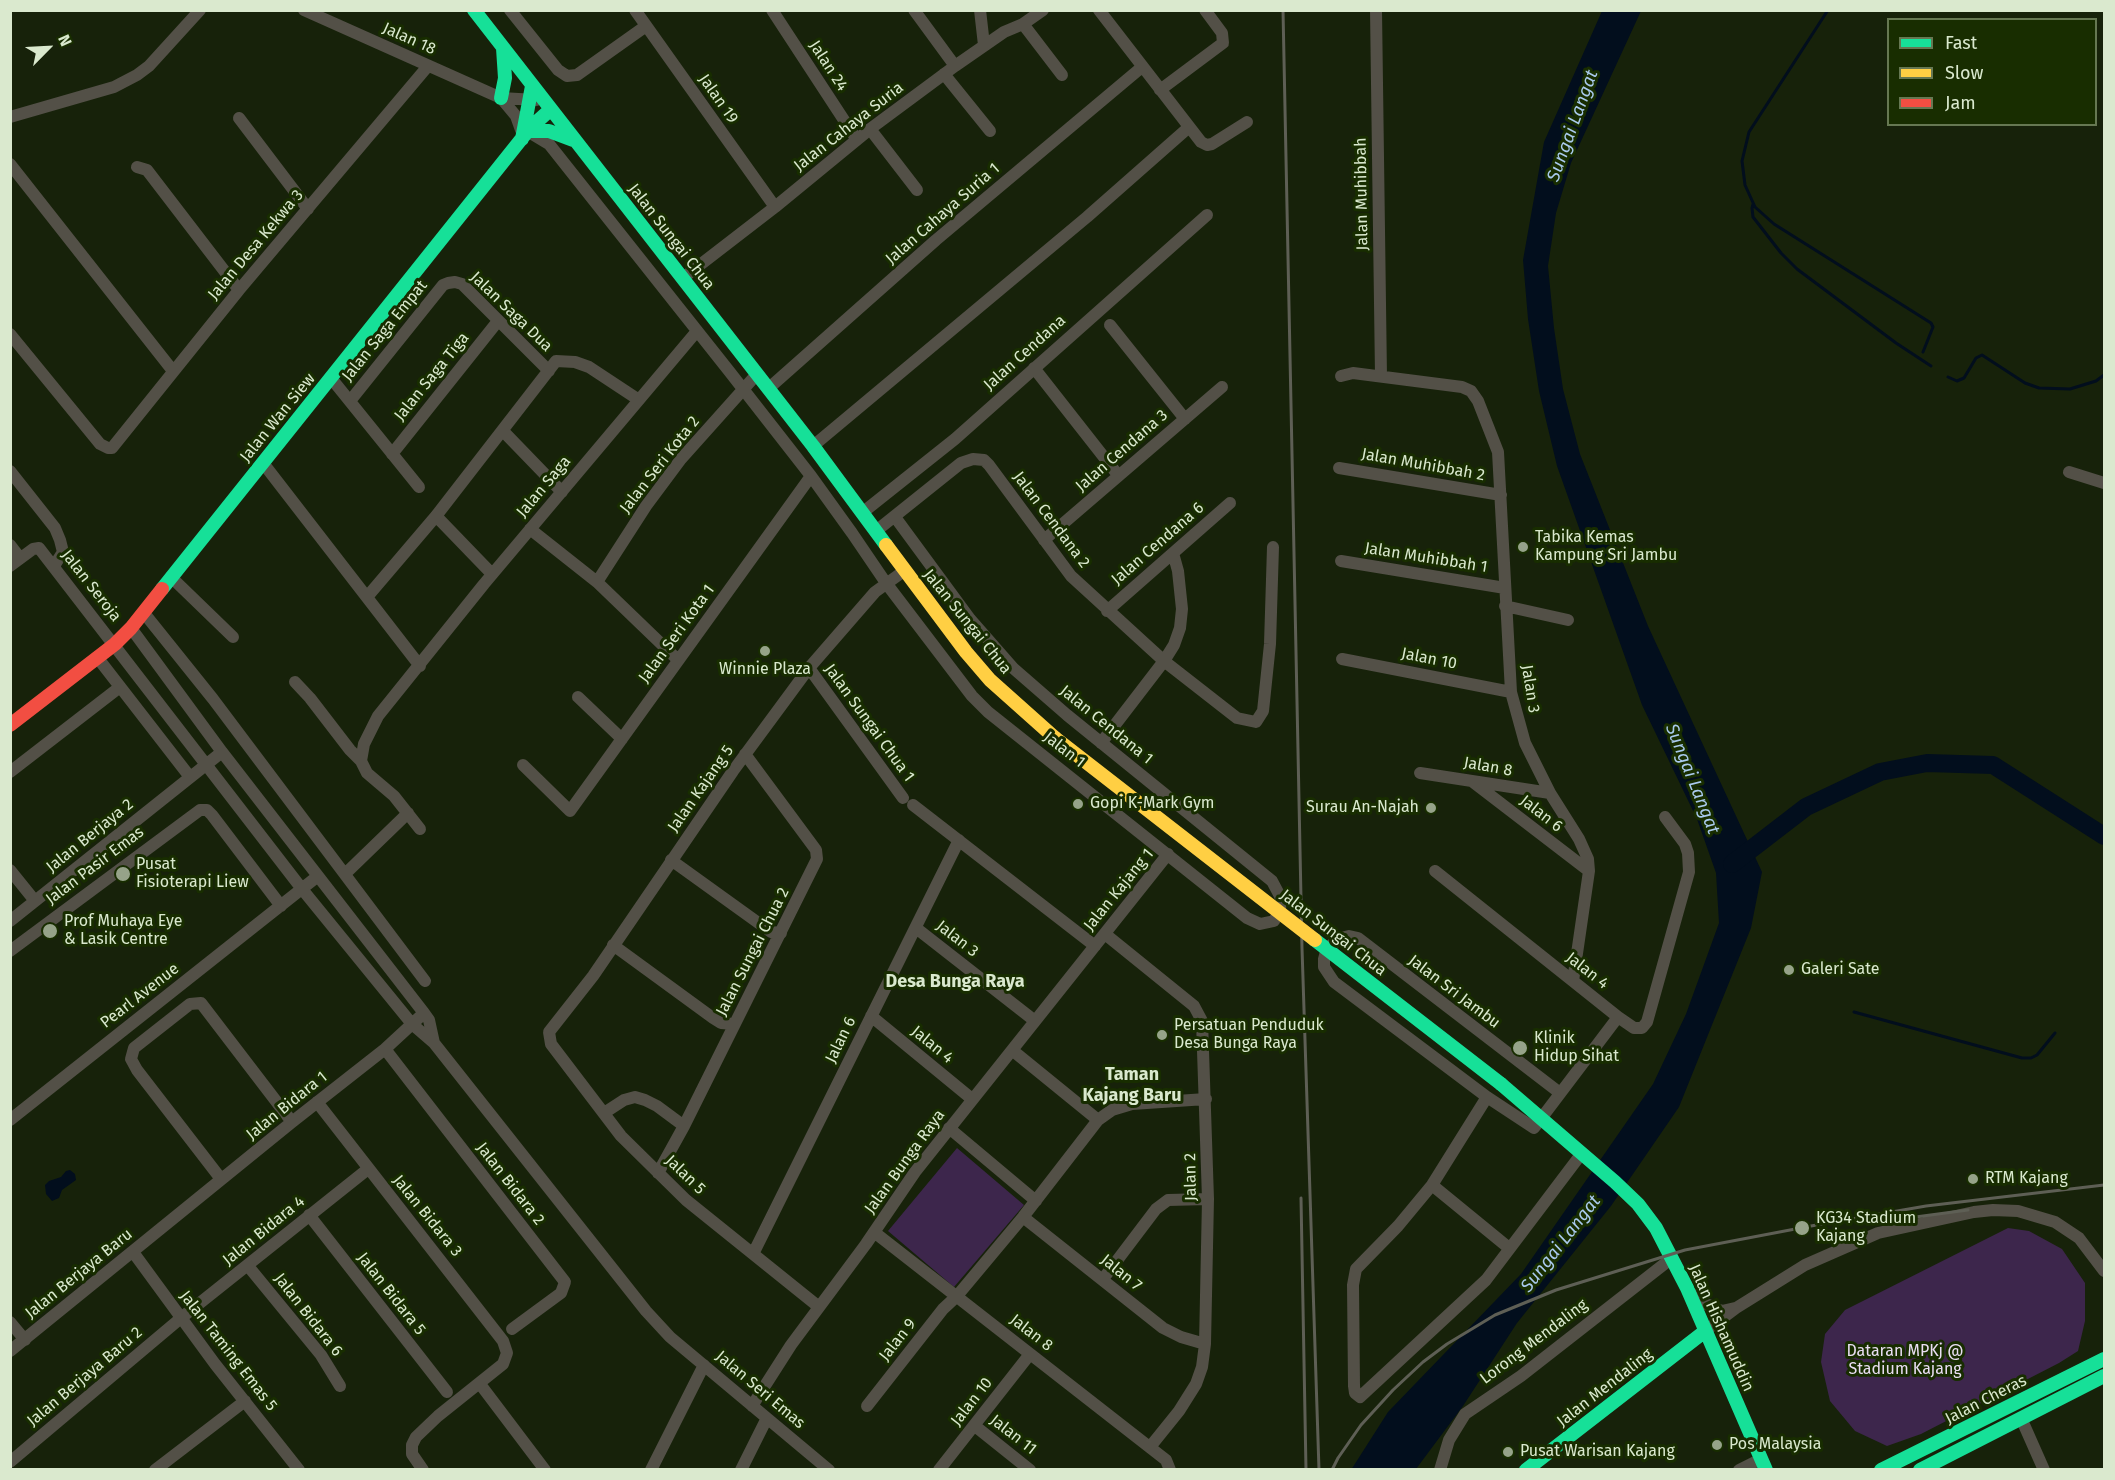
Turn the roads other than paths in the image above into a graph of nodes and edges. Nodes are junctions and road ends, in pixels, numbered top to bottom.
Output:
1 (200, 10) edge
2 (304, 10) edge
3 (474, 10) edge
4 (510, 10) edge
5 (635, 10) edge
6 (772, 10) edge
7 (914, 10) edge
8 (980, 10) edge
9 (1043, 10) edge
10 (1099, 10) edge
11 (1206, 10) edge
12 (1376, 10) edge
13 (1023, 24) junction
14 (646, 26) junction
15 (984, 45) junction
16 (502, 48) junction
17 (428, 66) junction
18 (1142, 67) junction
19 (950, 70) junction
20 (1062, 75) dead end
21 (1160, 90) junction
22 (501, 98) junction
23 (539, 99) junction
24 (10, 117) edge
25 (239, 118) dead end
26 (1247, 123) dead end
27 (1188, 128) junction
28 (870, 129) junction
29 (990, 131) dead end
30 (525, 135) junction
31 (857, 140) junction
32 (575, 141) junction
33 (10, 164) edge
34 (137, 167) dead end
35 (917, 190) dead end
36 (615, 193) junction
37 (598, 206) junction
38 (775, 207) junction
39 (308, 209) junction
40 (1207, 215) dead end
41 (683, 278) junction
42 (448, 283) joint
43 (240, 290) junction
44 (498, 321) junction
45 (1110, 325) dead end
46 (697, 331) junction
47 (10, 334) edge
48 (1034, 368) junction
49 (173, 371) junction
50 (549, 371) junction
51 (757, 375) junction
52 (1341, 375) dead end
53 (1382, 376) junction
54 (331, 378) junction
55 (1222, 387) dead end
56 (769, 388) junction
57 (743, 390) junction
58 (639, 400) junction
59 (350, 401) junction
60 (1185, 419) junction
61 (503, 431) junction
62 (813, 446) junction
63 (392, 454) junction
64 (263, 463) junction
65 (1339, 468) dead end
66 (10, 471) edge
67 (2069, 472) dead end
68 (1118, 475) junction
69 (811, 476) junction
70 (2104, 483) edge
71 (419, 487) dead end
72 (562, 492) junction
73 (1501, 495) junction
74 (1230, 503) dead end
75 (862, 513) junction
76 (436, 516) junction
77 (895, 517) junction
78 (530, 529) junction
79 (876, 531) junction
80 (1044, 540) junction
81 (10, 545) edge
82 (1273, 547) dead end
83 (1173, 553) junction
84 (1341, 561) dead end
85 (15, 562) edge
86 (54, 566) junction
87 (904, 571) junction
88 (492, 574) junction
89 (171, 577) junction
90 (597, 582) junction
91 (886, 583) junction
92 (1505, 588) junction
93 (367, 597) junction
94 (1505, 606) junction
95 (1107, 611) junction
96 (144, 613) junction
97 (1568, 620) dead end
98 (944, 624) junction
99 (131, 628) junction
100 (233, 637) dead end
101 (927, 638) junction
102 (115, 644) junction
103 (97, 657) junction
104 (1342, 659) dead end
105 (678, 660) junction
106 (1164, 662) junction
107 (420, 666) junction
108 (809, 668) junction
109 (295, 682) dead end
110 (120, 687) junction
111 (1511, 692) junction
112 (578, 697) dead end
113 (10, 724) edge
114 (622, 739) junction
115 (1101, 744) junction
116 (222, 752) junction
117 (745, 754) junction
118 (361, 761) junction
119 (206, 765) junction
120 (523, 765) dead end
121 (10, 772) edge
122 (1420, 772) dead end
123 (190, 777) junction
124 (1473, 782) junction
125 (1550, 793) junction
126 (408, 813) junction
127 (1665, 817) dead end
128 (420, 829) dead end
129 (959, 840) junction
130 (1168, 854) junction
131 (671, 860) junction
132 (10, 870) edge
133 (1435, 871) dead end
134 (1589, 872) junction
135 (345, 874) junction
136 (318, 876) junction
137 (302, 889) junction
138 (35, 901) junction
139 (281, 906) junction
140 (1247, 918) joint
141 (10, 921) edge
142 (916, 928) junction
143 (781, 933) junction
144 (1105, 934) junction
145 (613, 945) junction
146 (1095, 946) junction
147 (10, 951) edge
148 (425, 981) dead end
149 (1573, 981) junction
150 (424, 1013) junction
151 (872, 1016) junction
152 (1618, 1017) junction
153 (1035, 1021) junction
154 (412, 1024) junction
155 (734, 1024) junction
156 (434, 1043) junction
157 (551, 1044) joint
158 (385, 1049) junction
159 (1012, 1050) junction
160 (1560, 1093) junction
161 (1487, 1097) junction
162 (972, 1099) junction
163 (1206, 1099) junction
164 (317, 1102) junction
165 (604, 1113) junction
166 (1541, 1118) junction
167 (10, 1120) edge
168 (1098, 1120) junction
169 (292, 1122) junction
170 (684, 1126) junction
171 (949, 1128) junction
172 (1586, 1157) junction
173 (368, 1169) junction
174 (658, 1173) junction
175 (221, 1179) junction
176 (1432, 1185) junction
177 (1208, 1199) junction
178 (1036, 1201) junction
179 (1638, 1204) joint
180 (309, 1215) junction
181 (1023, 1217) junction
182 (168, 1222) joint
183 (874, 1232) junction
184 (1509, 1248) junction
185 (133, 1252) junction
186 (753, 1254) junction
187 (1671, 1258) junction
188 (248, 1266) junction
189 (2104, 1271) edge
190 (1102, 1279) junction
191 (1687, 1288) junction
192 (957, 1296) junction
193 (819, 1307) junction
194 (1736, 1308) junction
195 (181, 1318) junction
196 (10, 1322) edge
197 (512, 1329) dead end
198 (1704, 1332) junction
199 (25, 1340) junction
200 (1205, 1344) junction
201 (10, 1351) edge
202 (1030, 1354) junction
203 (2104, 1359) edge
204 (704, 1365) junction
205 (2104, 1376) edge
206 (480, 1384) junction
207 (340, 1386) dead end
208 (447, 1392) dead end
209 (245, 1401) junction
210 (752, 1406) junction
211 (867, 1406) dead end
212 (767, 1418) junction
213 (2022, 1418) junction
214 (975, 1426) junction
215 (1150, 1448) junction
216 (10, 1462) edge
217 (1764, 1464) edge
218 (1168, 1465) edge
219 (155, 1470) edge
220 (298, 1470) edge
221 (423, 1470) edge
222 (545, 1470) edge
223 (651, 1470) edge
224 (741, 1470) edge
225 (829, 1470) edge
226 (939, 1470) edge
227 (1030, 1470) edge
228 (1440, 1470) edge
229 (1526, 1470) edge
230 (1739, 1470) edge
231 (1881, 1470) edge
232 (1920, 1470) edge
233 (2044, 1470) edge

1 - 24 street
2 - 17 street, Jalan 18
3 - 16 main road, Jalan Sungai Chua
4 - 14 street
5 - 14 street, Jalan 19
6 - 31 street, Jalan 24
7 - 19 street
8 - 15 street
9 - 13 street, Jalan Cahaya Suria
10 - 18 street
11 - 21 street
12 - 53 street, Jalan Muhibbah
13 - 15 street, Jalan Cahaya Suria
13 - 20 street
14 - 38 street, Jalan 19
15 - 19 street, Jalan Cahaya Suria
16 - 22 main road
16 - 23 main road, Jalan Sungai Chua
17 - 22 street, Jalan 18
17 - 39 street, Jalan Desa Kekwa 3
18 - 21 street
18 - 56 street, Jalan Cahaya Suria 1
19 - 28 street, Jalan Cahaya Suria
19 - 29 street
21 - 27 street
22 - 23 street
22 - 30 street
23 - 30 main road
23 - 30 main road, Jalan Wan Siew
23 - 32 main road, Jalan Sungai Chua
25 - 39 street
26 - 27 street
27 - 62 street
28 - 31 street, Jalan Cahaya Suria
28 - 35 street
30 - 32 main road
30 - 37 street, Jalan 1
30 - 54 main road, Jalan Wan Siew
31 - 38 street, Jalan Cahaya Suria
32 - 36 main road, Jalan Sungai Chua
33 - 49 street
34 - 43 street
36 - 37 street
36 - 41 main road, Jalan Sungai Chua
37 - 46 street, Jalan 1
38 - 41 street, Jalan Cahaya Suria
39 - 43 street, Jalan Desa Kekwa 3
40 - 48 street, Jalan Cendana
41 - 51 main road, Jalan Sungai Chua
42 - 44 street, Jalan Saga Dua
42 - 59 street, Jalan Saga Empat
43 - 49 street, Jalan Desa Kekwa 3
44 - 50 street, Jalan Saga Dua
44 - 63 street, Jalan Saga Tiga
45 - 60 street
46 - 57 street, Jalan 1
46 - 58 street, Jalan Saga
47 - 49 street, Jalan Desa Kekwa 3
48 - 68 street
48 - 75 street, Jalan Cendana
50 - 58 street
50 - 61 street
51 - 56 main road, Jalan Sungai Chua
51 - 57 street, Jalan Seri Kota 2
52 - 53 street
53 - 73 street, Jalan 3
54 - 59 street
54 - 64 main road, Jalan Wan Siew
55 - 60 street, Jalan Cendana 3
56 - 62 main road, Jalan Sungai Chua
57 - 69 street, Jalan 1
57 - 90 street, Jalan Seri Kota 2
58 - 72 street, Jalan Saga
59 - 63 street
60 - 68 street, Jalan Cendana 3
61 - 72 street
61 - 76 street
62 - 75 main road, Jalan Sungai Chua
63 - 71 street
64 - 89 main road, Jalan Wan Siew
64 - 93 street
65 - 73 street, Jalan Muhibbah 2
66 - 86 street
67 - 70 street
68 - 80 street, Jalan Cendana 3
69 - 91 street, Jalan 1
69 - 105 street, Jalan Seri Kota 1
72 - 78 street, Jalan Saga
73 - 92 street, Jalan 3
74 - 83 street, Jalan Cendana 6
75 - 79 main road, Jalan Sungai Chua
76 - 88 street
76 - 93 street
77 - 79 street
77 - 80 street, Jalan Cendana 2
77 - 115 street, Jalan Cendana 1
78 - 88 street, Jalan Saga
78 - 90 street
79 - 87 main road, Jalan Sungai Chua
80 - 95 street, Jalan Cendana 2
81 - 85 street
82 - 106 street, Jalan Cendana 2
83 - 95 street, Jalan Cendana 6
83 - 106 street
84 - 92 street, Jalan Muhibbah 1
85 - 86 street, Jalan Seroja
86 - 102 street, Jalan Seroja
87 - 91 street, Jalan Kajang 5
87 - 98 main road, Jalan Sungai Chua
88 - 107 street, Jalan Saga
89 - 96 main road, Jalan Wan Siew
89 - 100 street
90 - 105 street
91 - 101 street, Jalan 1
91 - 108 street, Jalan Kajang 5
92 - 94 street, Jalan 3
93 - 107 street
94 - 97 street
94 - 111 street, Jalan 3
95 - 106 street, Jalan Cendana 2
96 - 99 main road, Jalan Wan Siew
96 - 135 street
98 - 101 street
98 - 166 main road, Jalan Sungai Chua, bridge
99 - 102 main road, Jalan Wan Siew
99 - 116 street
101 - 130 street, Jalan 1
102 - 103 main road, Jalan Wan Siew
102 - 119 street, Jalan Seroja
103 - 110 street
103 - 113 main road, Jalan Wan Siew
104 - 111 street, Jalan 10
105 - 114 street, Jalan Seri Kota 1
106 - 115 street
107 - 118 street, Jalan Saga
108 - 117 street, Jalan Kajang 5
108 - 129 street, Jalan Sungai Chua 1
109 - 118 street
110 - 121 street
110 - 123 street
111 - 125 street, Jalan 3
112 - 114 street
114 - 120 street, Jalan Seri Kota 1
115 - 140 street, Jalan Cendana 1
116 - 119 street, Jalan Berjaya 2
116 - 136 street
117 - 131 street, Jalan Kajang 5
117 - 143 street, Jalan Sungai Chua 2
118 - 126 street
119 - 123 street, Jalan Berjaya 2
119 - 137 street, Jalan Seroja
122 - 124 street, Jalan 8
123 - 138 street, Jalan Berjaya 2
124 - 125 street, Jalan 8
124 - 134 street, Jalan 6
125 - 134 street, Jalan 3
126 - 128 street
126 - 135 street
127 - 152 street, Jalan 4
129 - 142 street, Jalan 6
129 - 146 street
130 - 140 street, Jalan 1
130 - 144 street, Jalan Kajang 1
131 - 143 street
131 - 145 street, Jalan Kajang 5
132 - 138 street
133 - 149 street, Jalan 4
134 - 149 street, Jalan 3
135 - 148 street
136 - 137 street, Pearl Avenue
136 - 150 street
137 - 139 street, Pearl Avenue
137 - 154 street, Jalan Seroja
138 - 141 street, Jalan Berjaya 2
139 - 147 street, Jalan Pasir Emas
139 - 167 street, Pearl Avenue
142 - 151 street, Jalan 6
142 - 153 street, Jalan 3
143 - 155 street, Jalan Sungai Chua 2
144 - 146 street, Jalan Kajang 1
144 - 163 street, Jalan 2
145 - 155 street
145 - 157 street, Jalan Kajang 5
146 - 153 street, Jalan Bunga Raya
149 - 152 street, Jalan 4
150 - 154 street, Jalan Bidara 1
150 - 156 street
151 - 162 street, Jalan 4
151 - 186 street, Jalan 6
152 - 160 street
153 - 159 street, Jalan Bunga Raya
154 - 156 street, Jalan Seroja
154 - 158 street, Jalan Bidara 1
155 - 170 street, Jalan Sungai Chua 2
156 - 204 street, Jalan Seri Emas
157 - 165 street, Jalan 5
158 - 164 street, Jalan Bidara 1
158 - 197 street, Jalan Bidara 2
159 - 162 street, Jalan Bunga Raya
159 - 168 street
160 - 161 street, Jalan Sri Jambu
160 - 166 street
161 - 166 street
161 - 176 street
162 - 171 street, Jalan Bunga Raya
163 - 168 street
163 - 177 street, Jalan 2
164 - 169 street, Jalan Bidara 1
164 - 173 street, Jalan Bidara 3
165 - 170 street
165 - 174 street, Jalan 5
166 - 172 main road, Jalan Sungai Chua
168 - 178 street
169 - 175 street, Jalan Bidara 1
169 - 175 street
170 - 174 street, Jalan Sungai Chua 2
171 - 178 street
171 - 183 street, Jalan Bunga Raya
172 - 179 main road, Jalan Sungai Chua
172 - 184 street
173 - 180 street, Jalan Bidara 4
173 - 206 street, Jalan Bidara 3
174 - 186 street, Jalan 5
175 - 182 street, Jalan Bidara 1
176 - 184 street
176 - 184 street
177 - 190 street
177 - 200 street, Jalan 2
178 - 181 street
179 - 187 main road, Jalan Hishamuddin
180 - 188 street, Jalan Bidara 4
180 - 208 street, Jalan Bidara 5
181 - 190 street, Jalan 7
181 - 192 street
182 - 185 street, Jalan Berjaya Baru
183 - 192 street, Jalan 8
183 - 193 street, Jalan Bunga Raya
185 - 195 street, Jalan Taming Emas 5
185 - 199 street, Jalan Berjaya Baru
186 - 193 street, Jalan 5
187 - 191 main road, Jalan Hishamuddin
187 - 228 street, Lorong Mendaling
188 - 195 street, Jalan Bidara 4
188 - 207 street, Jalan Bidara 6
189 - 194 street
190 - 200 street, Jalan 7
191 - 194 street
191 - 198 main road, Jalan Hishamuddin
192 - 202 street, Jalan 8
192 - 211 street, Jalan 9
193 - 210 street, Jalan Bunga Raya
194 - 198 street
195 - 209 street, Jalan Taming Emas 5
195 - 216 street, Jalan Berjaya Baru 2
196 - 199 street
198 - 217 main road, Jalan Hishamuddin
198 - 229 main road, Jalan Mendaling
199 - 201 street, Jalan Berjaya Baru
200 - 215 street, Jalan 2
202 - 214 street, Jalan 10
202 - 215 street, Jalan 8
203 - 231 main road, Jalan Cheras
204 - 210 street, Jalan Seri Emas
204 - 223 street
205 - 213 main road, Jalan Cheras
206 - 221 street
206 - 222 street
209 - 219 street
209 - 220 street, Jalan Taming Emas 5
210 - 212 street, Jalan Seri Emas
212 - 224 street
212 - 225 street, Jalan Seri Emas
213 - 232 main road, Jalan Cheras
213 - 233 street
214 - 226 street, Jalan 10
214 - 227 street, Jalan 11
215 - 218 street, Jalan 8
217 - 230 street

